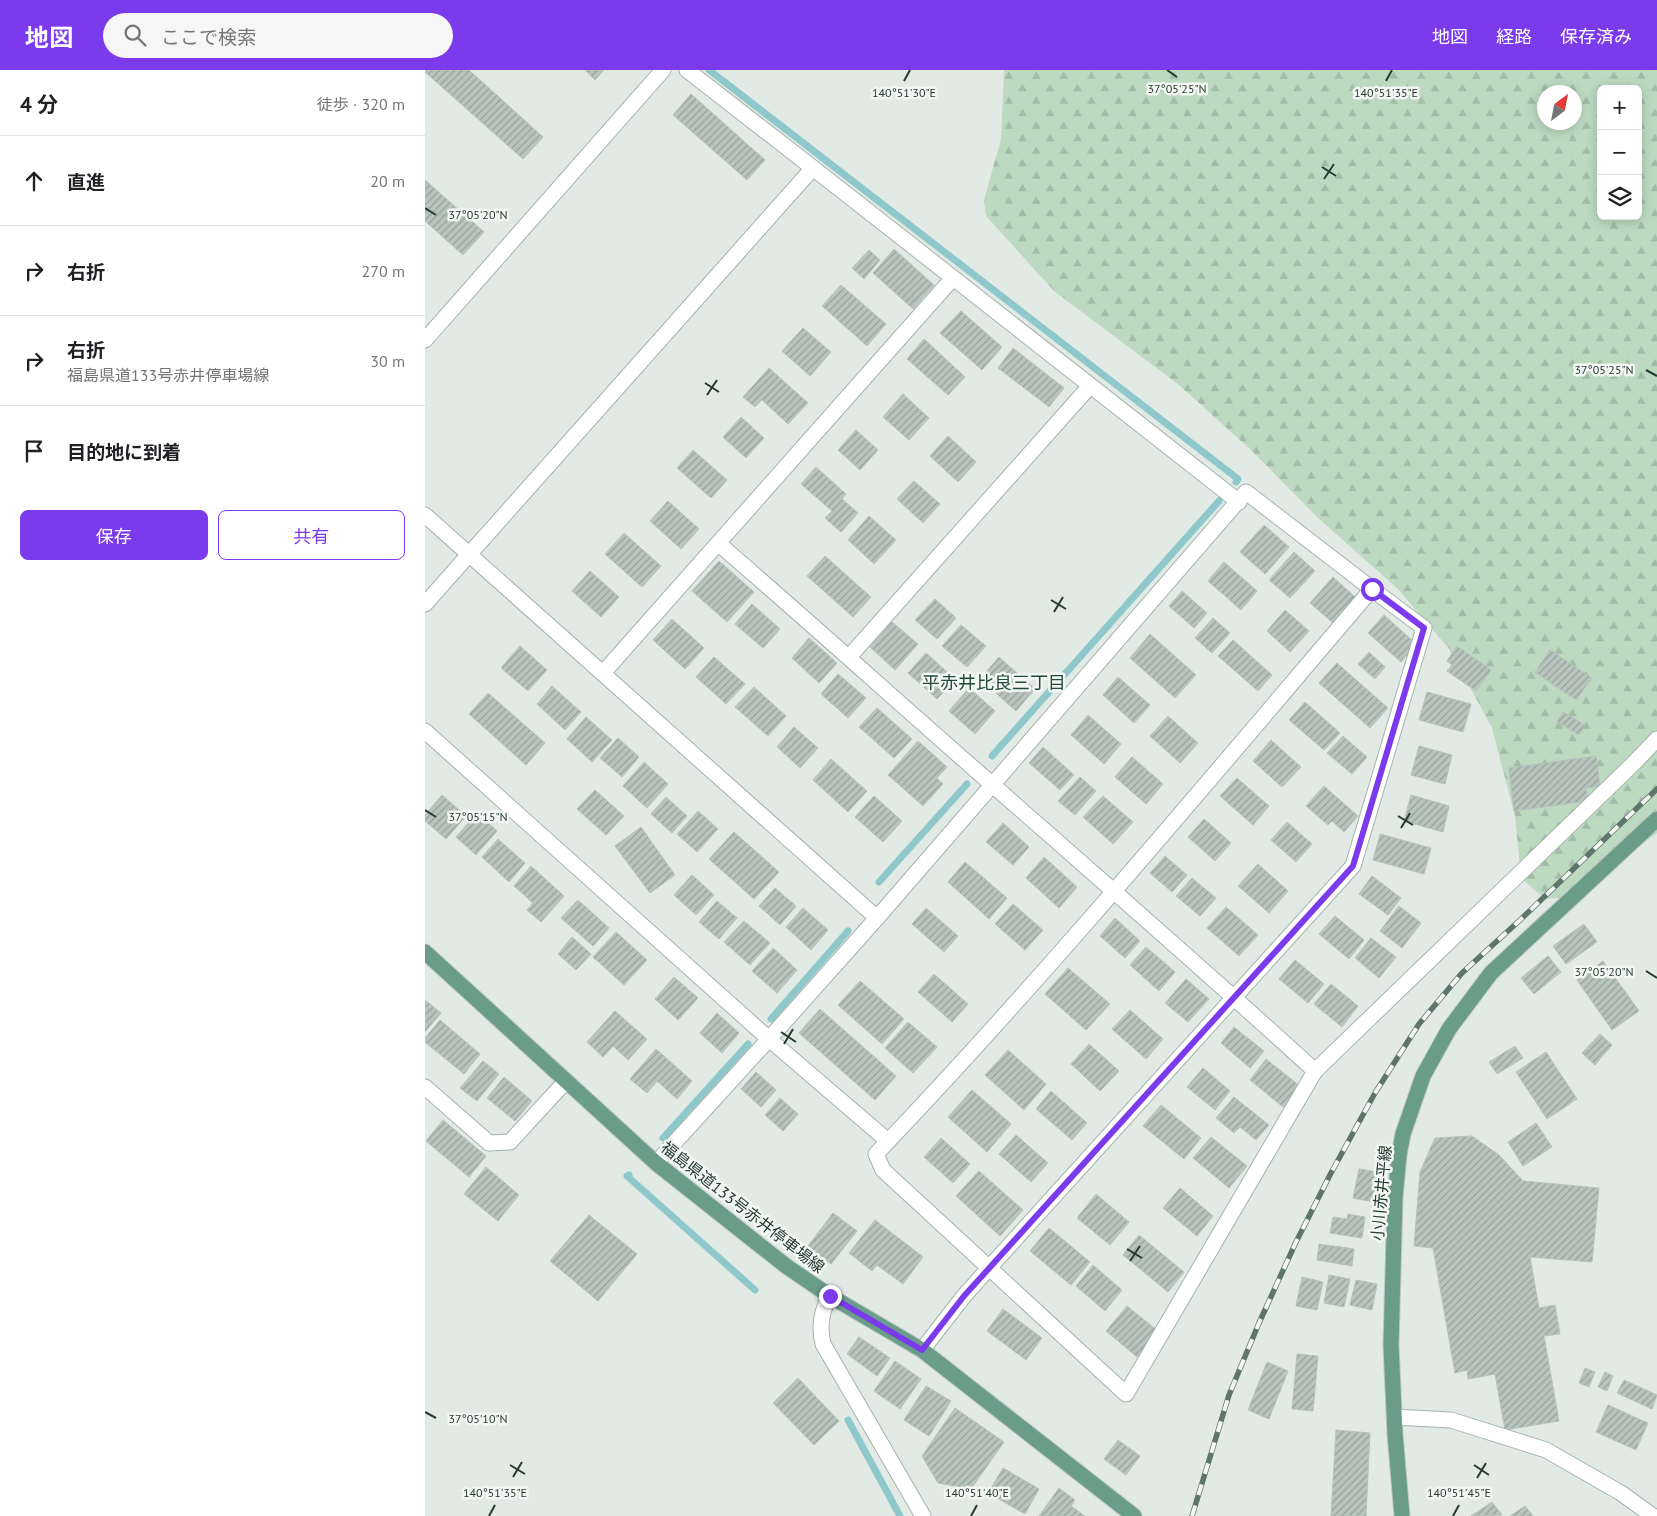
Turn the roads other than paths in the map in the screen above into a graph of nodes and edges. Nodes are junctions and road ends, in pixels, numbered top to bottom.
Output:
1 (663, 70) edge
2 (687, 70) edge
3 (813, 168) junction
4 (953, 278) junction
5 (425, 340) edge
6 (1090, 386) junction
7 (1239, 502) junction
8 (425, 515) edge
9 (719, 544) junction
10 (469, 555) junction
11 (1372, 589) junction
12 (425, 604) edge
13 (849, 657) junction
14 (603, 673) junction
15 (425, 731) edge
16 (1657, 739) edge
17 (993, 786) junction
18 (1657, 819) edge
19 (1113, 891) junction
20 (877, 918) junction
21 (425, 952) edge
22 (1234, 997) junction
23 (769, 1039) junction
24 (1315, 1071) junction
25 (566, 1081) junction
26 (425, 1087) edge
27 (888, 1142) junction
28 (656, 1163) junction
29 (989, 1268) junction
30 (830, 1296) junction
31 (922, 1350) junction
32 (1394, 1417) junction
33 (923, 1516) edge
34 (1134, 1516) edge
35 (1402, 1516) edge
36 (1653, 1516) edge

1 - 5 street
2 - 3 street
3 - 4 street
3 - 10 street
4 - 6 street
4 - 9 street
6 - 7 street
6 - 13 street
7 - 11 street
7 - 17 street
8 - 10 street
9 - 13 street
9 - 14 street
10 - 12 street
10 - 14 street
11 - 19 street
11 - 22 street
13 - 17 street
14 - 20 street
15 - 23 street
16 - 24 street
17 - 19 street
17 - 20 street
18 - 32 main road, 小川赤井平線
19 - 22 street
19 - 27 street
20 - 23 street
21 - 25 main road, 福島県道133号赤井停車場線
22 - 24 street
22 - 29 street
23 - 27 street
23 - 28 street
24 - 29 street
25 - 26 street
25 - 28 main road, 福島県道133号赤井停車場線
27 - 29 street
28 - 30 main road, 福島県道133号赤井停車場線
29 - 31 street
30 - 31 main road, 福島県道133号赤井停車場線
30 - 33 street
31 - 34 main road, 福島県道133号赤井停車場線
32 - 35 main road, 小川赤井平線
32 - 36 street

